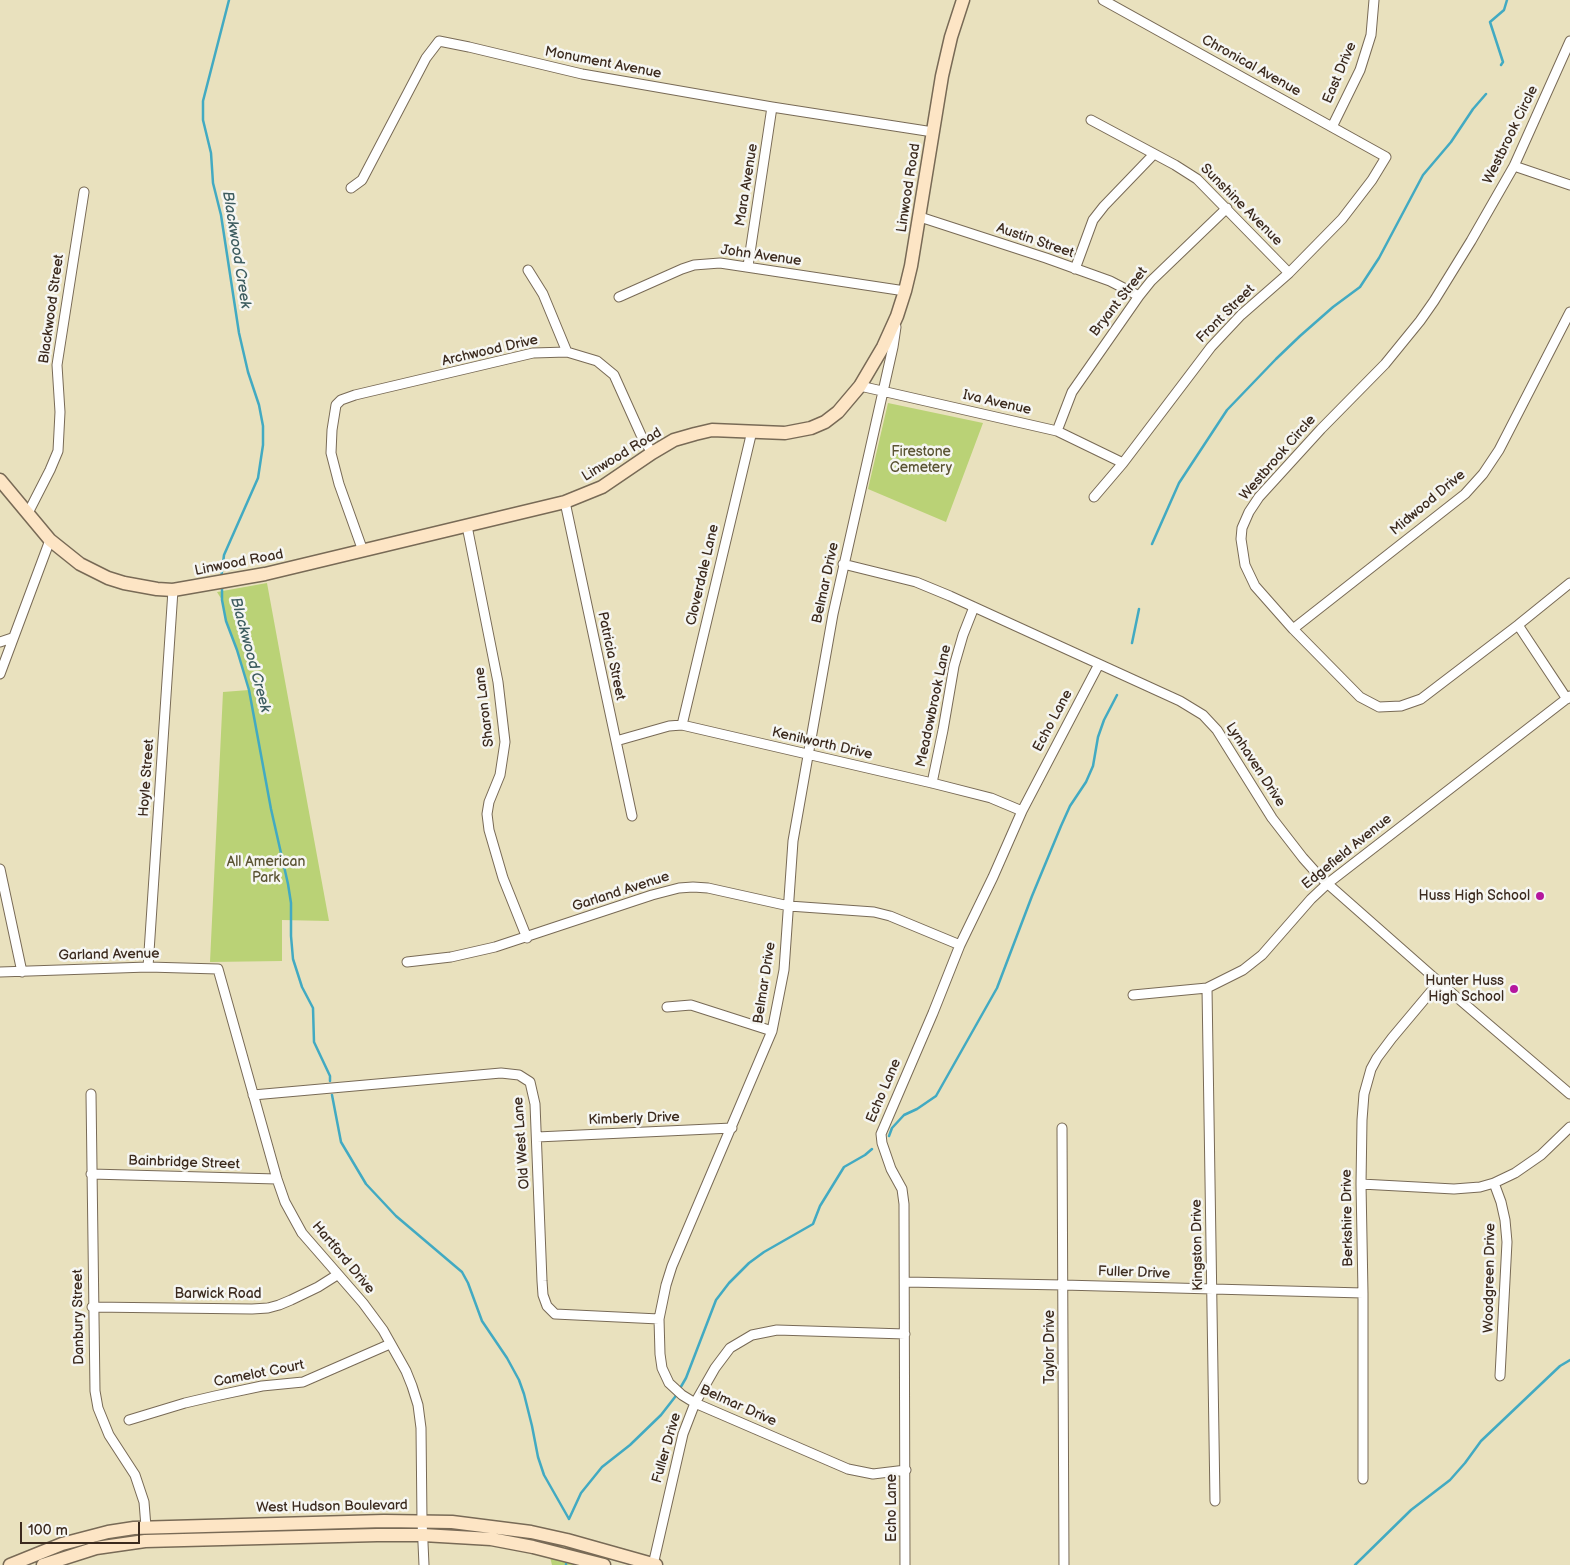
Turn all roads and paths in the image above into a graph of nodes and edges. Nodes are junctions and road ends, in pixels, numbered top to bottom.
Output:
1 (963, 0) edge
2 (1103, 0) edge
3 (1373, 0) edge
4 (1570, 41) edge
5 (772, 108) junction
6 (1091, 120) dead end
7 (1332, 127) junction
8 (933, 132) junction
9 (1154, 154) junction
10 (1386, 157) joint
11 (1514, 166) junction
12 (1570, 185) edge
13 (350, 188) dead end
14 (84, 192) dead end
15 (1227, 208) junction
16 (920, 217) junction
17 (748, 266) junction
18 (1075, 269) junction
19 (528, 270) dead end
20 (1289, 273) junction
21 (905, 291) junction
22 (1139, 296) junction
23 (620, 297) dead end
24 (1570, 312) edge
25 (897, 316) junction
26 (566, 352) junction
27 (860, 386) junction
28 (883, 391) junction
29 (752, 431) junction
30 (1057, 431) junction
31 (652, 453) junction
32 (1123, 463) junction
33 (0, 480) edge
34 (1094, 497) dead end
35 (565, 502) junction
36 (28, 513) junction
37 (467, 526) junction
38 (50, 540) junction
39 (363, 551) junction
40 (843, 564) junction
41 (1570, 583) edge
42 (173, 590) junction
43 (974, 607) junction
44 (1518, 625) junction
45 (1293, 629) junction
46 (12, 638) junction
47 (0, 642) edge
48 (1099, 664) junction
49 (0, 674) edge
50 (1568, 698) edge
51 (682, 725) junction
52 (616, 741) junction
53 (809, 756) junction
54 (932, 783) junction
55 (1022, 810) junction
56 (632, 816) dead end
57 (0, 869) edge
58 (1328, 884) junction
59 (789, 906) junction
60 (527, 938) junction
61 (960, 945) junction
62 (407, 962) dead end
63 (148, 967) junction
64 (218, 969) joint
65 (0, 972) edge
66 (22, 972) junction
67 (1439, 982) junction
68 (1207, 988) junction
69 (1132, 995) dead end
70 (667, 1007) dead end
71 (772, 1031) junction
72 (91, 1094) dead end
73 (1570, 1094) edge
74 (253, 1095) junction
75 (1570, 1127) edge
76 (732, 1128) junction
77 (1062, 1128) dead end
78 (537, 1137) junction
79 (91, 1174) junction
80 (277, 1179) junction
81 (1494, 1183) junction
82 (1361, 1184) junction
83 (337, 1275) junction
84 (905, 1282) junction
85 (1063, 1284) junction
86 (1212, 1289) junction
87 (1363, 1293) junction
88 (92, 1307) junction
89 (659, 1319) junction
90 (905, 1334) junction
91 (390, 1344) junction
92 (1500, 1376) dead end
93 (695, 1403) junction
94 (129, 1420) dead end
95 (906, 1470) junction
96 (1363, 1479) dead end
97 (1215, 1501) dead end
98 (422, 1521) junction
99 (146, 1527) junction
100 (423, 1535) junction
101 (10, 1565) edge
102 (43, 1565) edge
103 (424, 1565) edge
104 (604, 1565) edge
105 (654, 1565) edge
106 (906, 1565) edge
107 (1064, 1565) edge

1 - 8 main road, Linwood Road
2 - 7 street, Chronical Avenue
3 - 7 street, East Drive
4 - 11 street, Westbrook Circle
5 - 8 street, Monument Avenue
5 - 13 street, Monument Avenue
5 - 17 street, Mara Avenue
6 - 9 street, Sunshine Avenue
7 - 10 street, Chronical Avenue
8 - 16 main road, Linwood Road
9 - 15 street, Sunshine Avenue
9 - 18 street
10 - 20 street, Front Street
11 - 12 street
11 - 45 street, Westbrook Circle
14 - 36 street, Blackwood Street
15 - 20 street, Sunshine Avenue
15 - 22 street, Bryant Street
16 - 18 street, Austin Street
16 - 21 main road, Linwood Road
17 - 21 street, John Avenue
17 - 23 street, John Avenue
18 - 22 street, Austin Street
19 - 26 street
20 - 32 street, Front Street
21 - 25 main road, Linwood Road
22 - 30 street, Bryant Street
24 - 45 street, Midwood Drive
25 - 27 main road, Linwood Road
25 - 28 street, Belmar Drive
26 - 31 street, Archwood Drive
26 - 39 street, Archwood Drive
27 - 28 street, Iva Avenue
27 - 29 main road, Linwood Road
28 - 30 street, Iva Avenue
28 - 40 street, Belmar Drive
29 - 31 main road, Linwood Road
29 - 51 street, Cloverdale Lane
30 - 32 street, Iva Avenue
31 - 35 main road, Linwood Road
32 - 34 street, Front Street
33 - 36 main road, Linwood Road
35 - 37 main road, Linwood Road
35 - 52 street, Patricia Street
36 - 38 main road, Linwood Road
37 - 39 main road, Linwood Road
37 - 60 street, Sharon Lane
38 - 42 main road, Linwood Road
38 - 46 street
39 - 42 main road, Linwood Road
40 - 43 street, Lynhaven Drive
40 - 53 street, Belmar Drive
41 - 44 street, Westbrook Circle
42 - 63 street, Hoyle Street
43 - 48 street, Lynhaven Drive
43 - 54 street, Meadowbrook Lane
44 - 45 street, Westbrook Circle
44 - 50 street
46 - 47 street
46 - 49 street
48 - 55 street, Echo Lane
48 - 58 street, Lynhaven Drive
50 - 58 street, Edgefield Avenue
51 - 52 street, Kenilworth Drive
51 - 53 street, Kenilworth Drive
52 - 56 street, Patricia Street
53 - 54 street, Kenilworth Drive
53 - 59 street, Belmar Drive
54 - 55 street, Kenilworth Drive
55 - 61 street, Echo Lane
57 - 66 street
58 - 67 street, Lynhaven Drive
58 - 68 street, Edgefield Avenue
59 - 60 street, Garland Avenue
59 - 61 street, Garland Avenue
59 - 71 street, Belmar Drive
60 - 62 street, Garland Avenue
61 - 84 street, Echo Lane
63 - 64 street, Garland Avenue
63 - 66 street, Garland Avenue
64 - 74 street, Hartford Drive
65 - 66 street, Garland Avenue
67 - 73 street, Lynhaven Drive
67 - 82 street, Berkshire Drive
68 - 69 street, Edgefield Avenue
68 - 86 street, Kingston Drive
70 - 71 street
71 - 76 street, Belmar Drive
72 - 79 street, Danbury Street
74 - 78 street, Old West Lane
74 - 80 street, Hartford Drive
75 - 81 street
76 - 78 street, Kimberly Drive
76 - 89 street, Belmar Drive
77 - 85 street, Taylor Drive
78 - 89 street, Old West Lane
79 - 80 street, Bainbridge Street
79 - 88 street, Danbury Street
80 - 83 street, Hartford Drive
81 - 82 street
81 - 92 street, Woodgreen Drive
82 - 87 street, Berkshire Drive
83 - 88 street, Barwick Road
83 - 91 street, Hartford Drive
84 - 85 street, Fuller Drive
84 - 90 street, Echo Lane
85 - 86 street, Fuller Drive
85 - 107 street, Taylor Drive
86 - 87 street, Fuller Drive
86 - 97 street, Kingston Drive
87 - 96 street, Berkshire Drive
88 - 99 street, Danbury Street
89 - 93 street, Belmar Drive
90 - 93 street, Fuller Drive
90 - 95 street, Echo Lane
91 - 94 street, Camelot Court
91 - 98 street, Hartford Drive
93 - 95 street, Belmar Drive
93 - 105 street, Fuller Drive
95 - 106 street, Echo Lane
98 - 99 main road, West Hudson Boulevard
98 - 100 street, Hartford Drive
98 - 105 main road, West Hudson Boulevard
99 - 101 main road, West Hudson Boulevard
100 - 102 main road, West Hudson Boulevard
100 - 103 street, Hartford Drive
100 - 104 main road, West Hudson Boulevard

